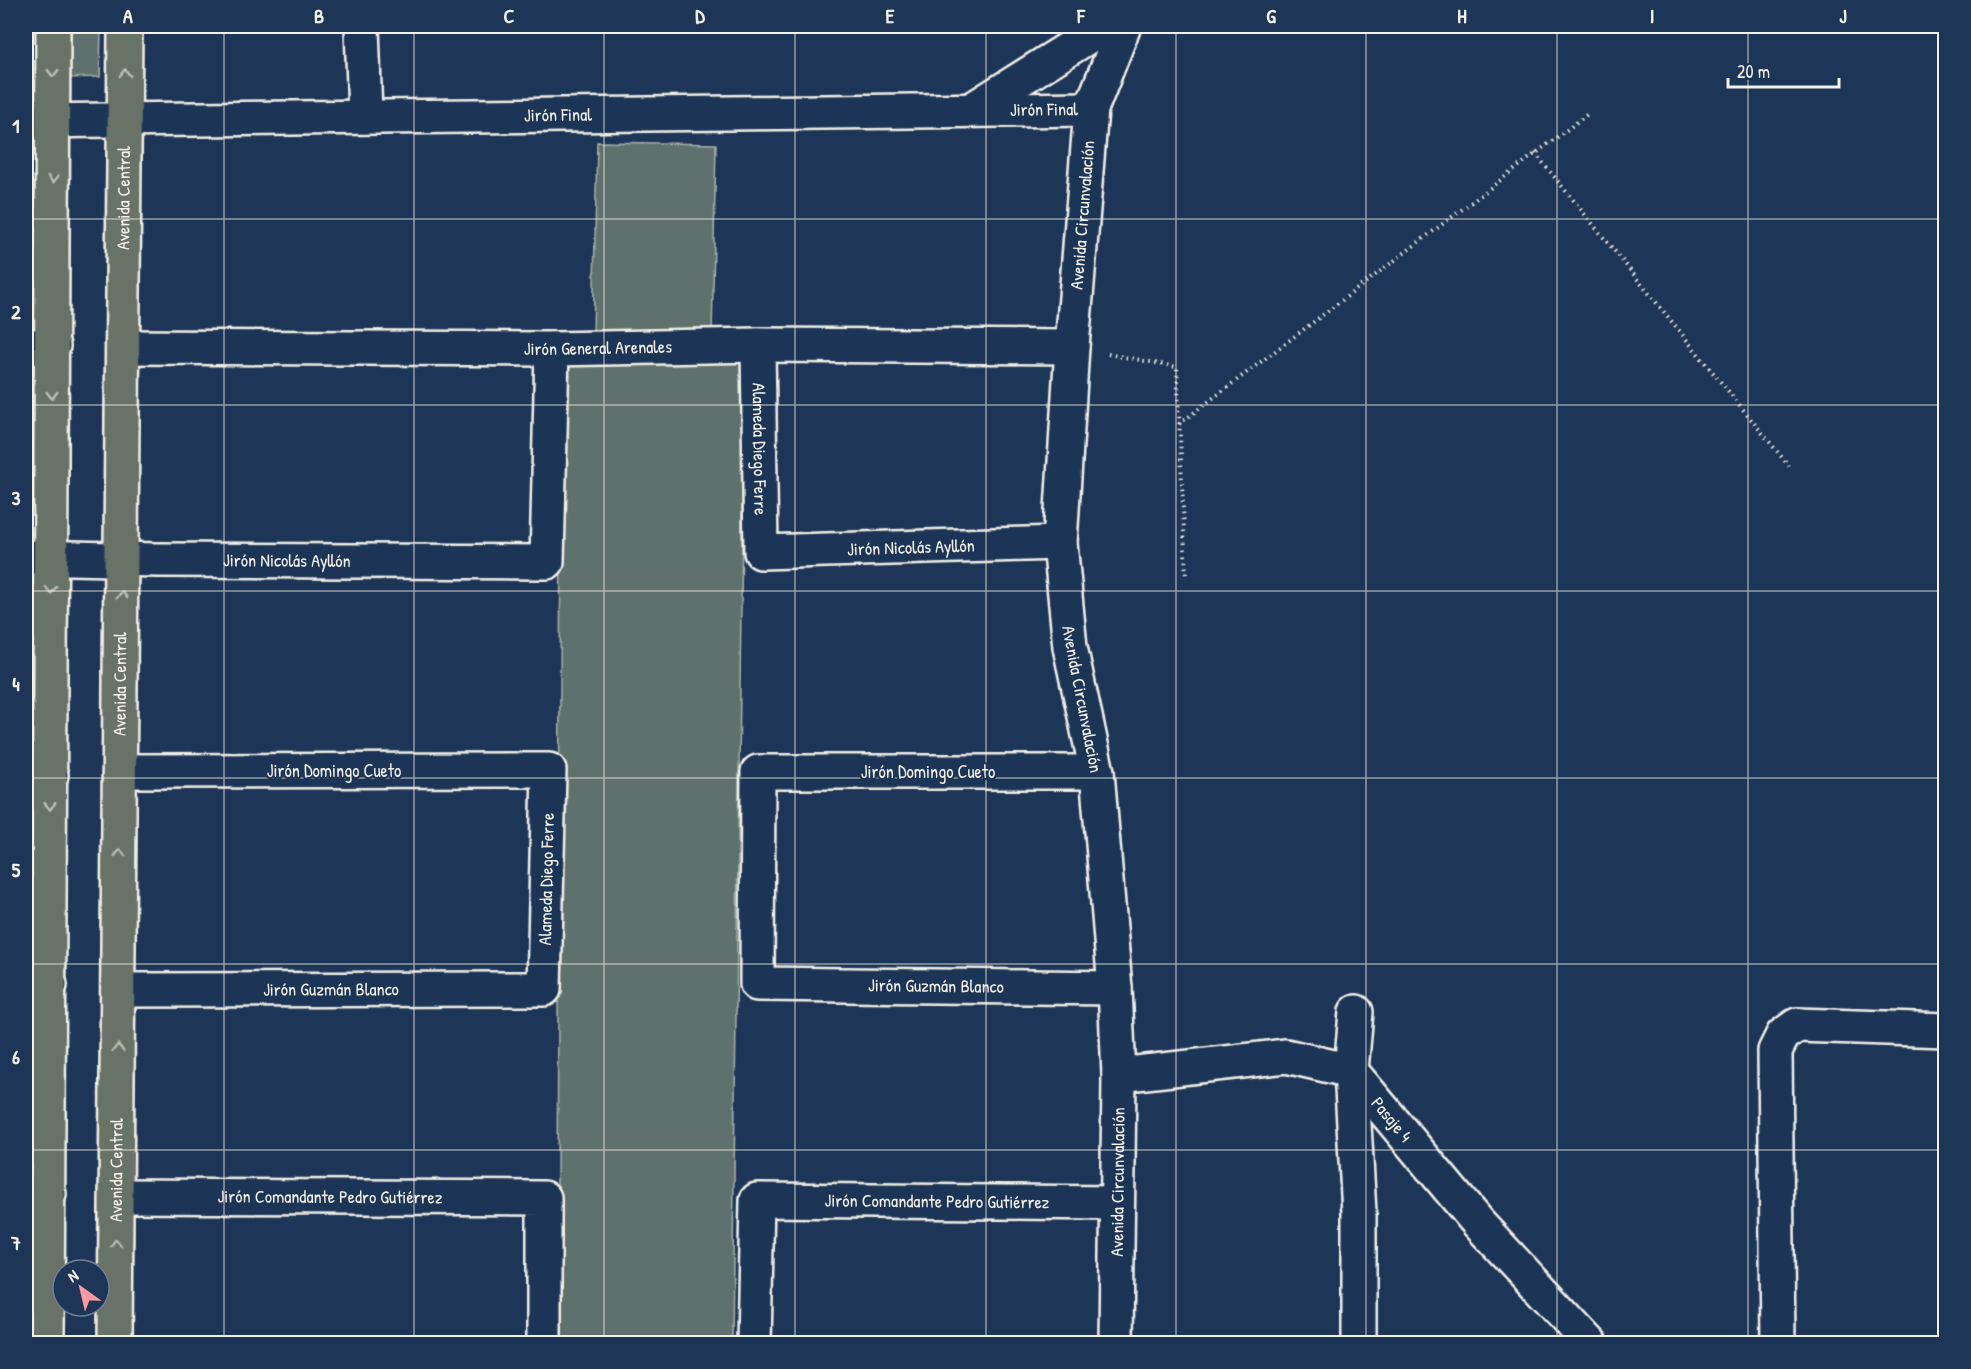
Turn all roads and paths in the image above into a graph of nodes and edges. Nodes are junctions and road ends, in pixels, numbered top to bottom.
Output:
1 (53, 26) edge
2 (125, 26) edge
3 (362, 26) edge
4 (1106, 26) edge
5 (1124, 26) edge
6 (1091, 109) junction
7 (971, 110) junction
8 (1589, 112) dead end
9 (365, 117) junction
10 (125, 120) junction
11 (39, 121) edge
12 (1535, 153) junction
13 (758, 345) junction
14 (39, 346) edge
15 (124, 347) junction
16 (1072, 347) junction
17 (552, 349) junction
18 (1179, 424) junction
19 (1788, 466) dead end
20 (1060, 543) junction
21 (761, 552) joint
22 (38, 557) edge
23 (122, 560) junction
24 (1186, 577) dead end
25 (549, 770) joint
26 (120, 771) junction
27 (1097, 772) junction
28 (38, 774) edge
29 (757, 984) joint
30 (38, 985) edge
31 (1115, 988) junction
32 (544, 989) joint
33 (118, 990) junction
34 (1356, 1012) dead end
35 (1946, 1030) edge
36 (1351, 1071) junction
37 (1119, 1075) junction
38 (37, 1194) edge
39 (117, 1196) junction
40 (1116, 1203) junction
41 (47, 1344) edge
42 (115, 1344) edge
43 (544, 1344) edge
44 (754, 1344) edge
45 (1116, 1344) edge
46 (1359, 1344) edge
47 (1591, 1344) edge
48 (1778, 1344) edge

1 -> 11 main road
10 -> 2 main road, Avenida Central
3 - 9 street
4 - 7 street
5 - 6 street, Avenida Circunvalación
6 - 7 street, Jirón Final
6 - 16 street, Avenida Circunvalación
7 - 9 street, Jirón Final
8 - 12 path
9 - 10 street, Jirón Final
10 - 11 street, Jirón Final
10 - 15 main road, Avenida Central
11 -> 14 main road
12 - 18 path
12 - 19 path
13 - 16 street, Jirón General Arenales
13 - 17 street, Jirón General Arenales
13 - 21 street, Alameda Diego Ferre
14 -> 22 main road
15 - 17 street, Jirón General Arenales
15 - 23 main road, Avenida Central
16 - 18 path
16 - 20 street, Avenida Circunvalación
17 - 23 street, Jirón Nicolás Ayllón
18 - 24 path
20 - 21 street, Jirón Nicolás Ayllón
20 - 27 street, Avenida Circunvalación
22 - 23 street, Jirón Nicolás Ayllón
22 -> 28 main road
26 -> 23 main road, Avenida Central
25 - 26 street, Jirón Domingo Cueto
25 - 32 street, Alameda Diego Ferre
33 -> 26 main road, Avenida Central
27 - 29 street, Jirón Domingo Cueto
27 - 31 street, Avenida Circunvalación
28 -> 30 main road
29 - 31 street, Jirón Guzmán Blanco
30 - 38 main road
31 - 37 street, Avenida Circunvalación
32 - 33 street, Jirón Guzmán Blanco
39 -> 33 main road, Avenida Central
34 - 36 street
35 - 48 street
36 - 37 street
36 - 46 street
36 - 47 street, Pasaje 4
37 - 40 street, Avenida Circunvalación
38 - 41 main road
42 -> 39 main road, Avenida Central
39 - 43 street, Jirón Comandante Pedro Gutiérrez
40 - 44 street, Jirón Comandante Pedro Gutiérrez
40 - 45 street, Avenida Circunvalación

